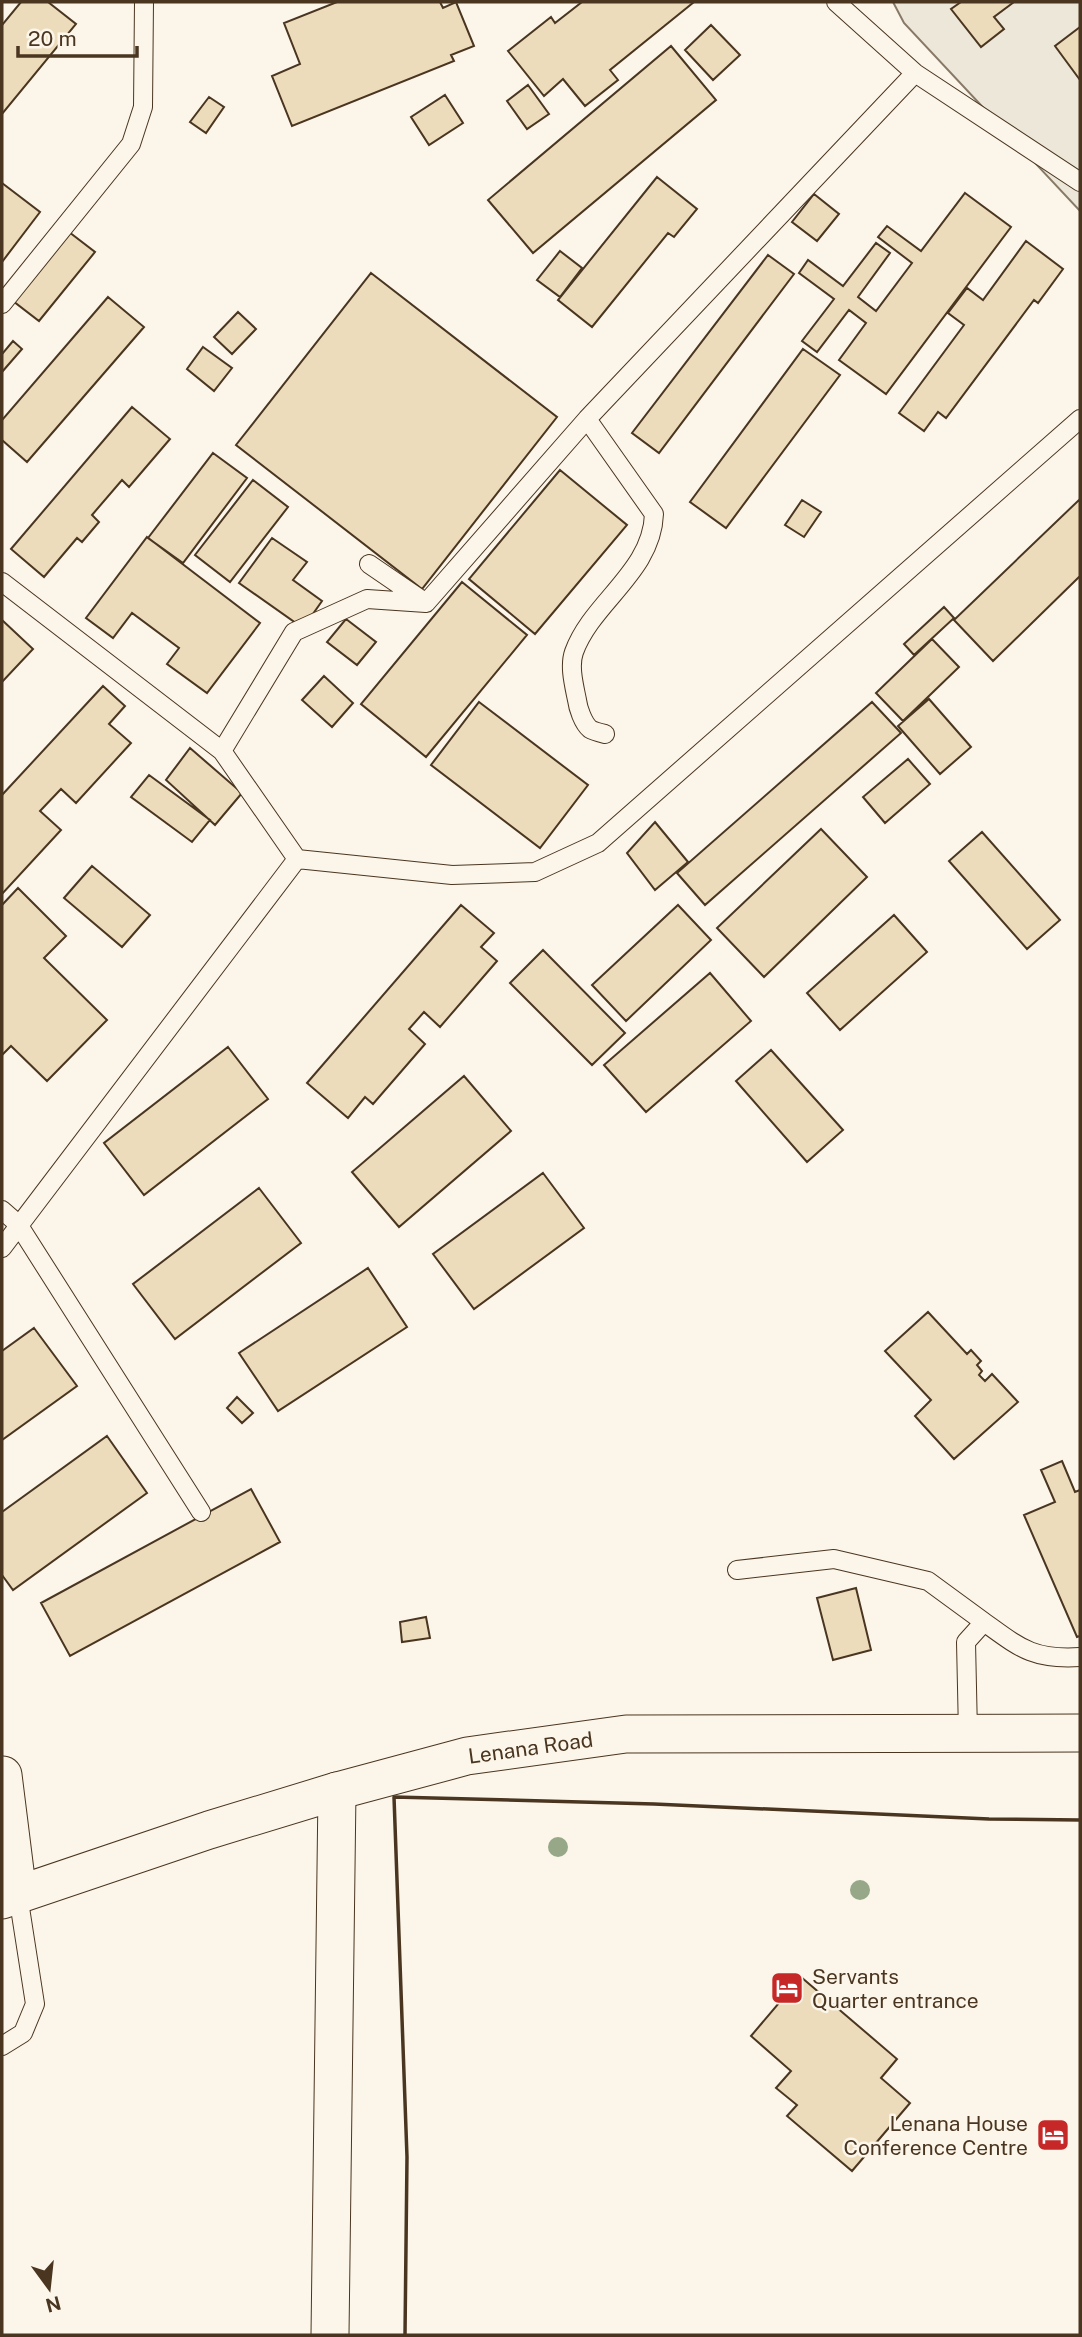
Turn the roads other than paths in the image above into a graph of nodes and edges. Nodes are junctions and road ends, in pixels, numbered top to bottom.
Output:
1 (144, 2) edge
2 (836, 2) edge
3 (915, 73) junction
4 (1080, 182) edge
5 (2, 304) edge
6 (587, 419) junction
7 (1080, 419) edge
8 (369, 564) dead end
9 (2, 582) edge
10 (426, 603) junction
11 (605, 734) dead end
12 (222, 751) junction
13 (297, 859) junction
14 (2, 1210) edge
15 (18, 1224) junction
16 (2, 1248) edge
17 (201, 1512) dead end
18 (737, 1570) dead end
19 (984, 1622) junction
20 (1080, 1657) edge
21 (968, 1733) junction
22 (1080, 1733) edge
23 (2, 1773) edge
24 (337, 1791) junction
25 (10, 1898) edge
26 (2, 2046) edge
27 (330, 2335) edge

1 - 5 lane
2 - 3 lane
3 - 4 lane
3 - 6 lane
6 - 10 lane
6 - 11 lane
7 - 13 lane
8 - 10 lane
9 - 12 lane
10 - 12 lane
12 - 13 lane
13 - 15 lane
14 - 15 lane
15 - 16 lane
15 - 17 lane
18 - 19 lane
19 - 20 lane
19 - 21 lane
21 - 22 street, Lenana Road
21 - 24 street, Lenana Road
23 - 25 street
24 - 25 street, Lenana Road
24 - 27 street
25 - 26 lane

